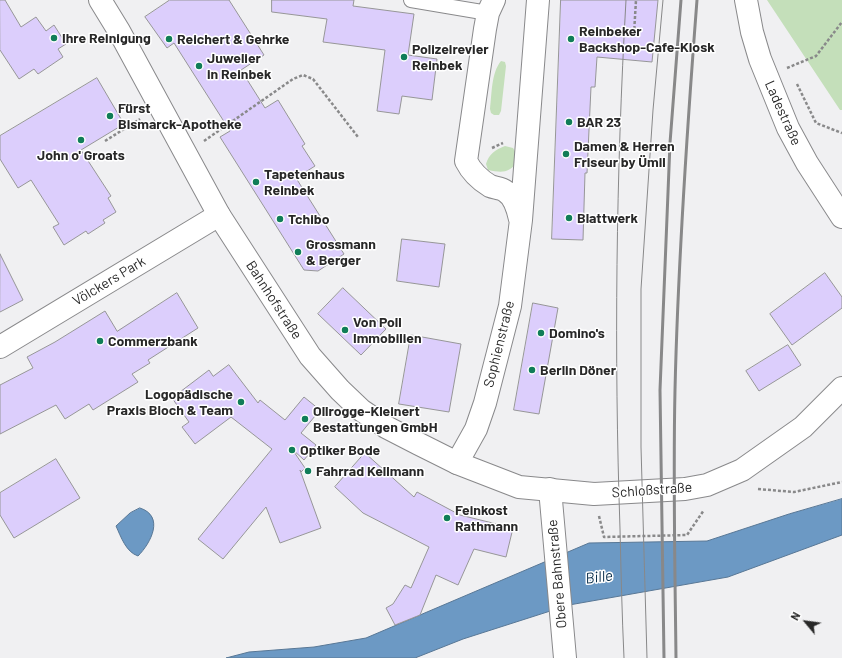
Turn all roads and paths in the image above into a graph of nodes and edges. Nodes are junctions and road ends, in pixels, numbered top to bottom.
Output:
1 (100, 0) edge
2 (411, 0) edge
3 (538, 0) edge
4 (636, 0) edge
5 (746, 0) edge
6 (491, 7) edge
7 (842, 22) edge
8 (634, 34) dead end
9 (789, 67) junction
10 (792, 74) dead end
11 (767, 77) junction
12 (796, 81) dead end
13 (160, 106) junction
14 (842, 133) edge
15 (358, 137) dead end
16 (105, 141) dead end
17 (186, 155) junction
18 (219, 215) junction
19 (842, 217) edge
20 (521, 220) junction
21 (0, 347) edge
22 (842, 388) edge
23 (457, 463) junction
24 (842, 482) edge
25 (550, 489) junction
26 (752, 490) dead end
27 (594, 494) junction
28 (708, 508) dead end
29 (565, 658) edge

1 - 13 street, Bahnhofstraße
2 - 6 lane
3 - 20 street, Sophienstraße
4 - 8 path
5 - 11 street, Ladestraße
6 - 20 street
7 - 9 path
9 - 10 path
9 - 11 path
11 - 19 street, Ladestraße
12 - 14 path
13 - 16 path
13 - 17 street, Bahnhofstraße
15 - 17 path
17 - 18 street, Bahnhofstraße
18 - 21 street, Völckers Park
18 - 23 street, Bahnhofstraße
20 - 23 street, Sophienstraße
22 - 27 street, Schloßstraße
23 - 25 street, Bahnhofstraße
24 - 26 path
25 - 27 street, Schloßstraße
25 - 29 street, Obere Bahnstraße
27 - 28 path

